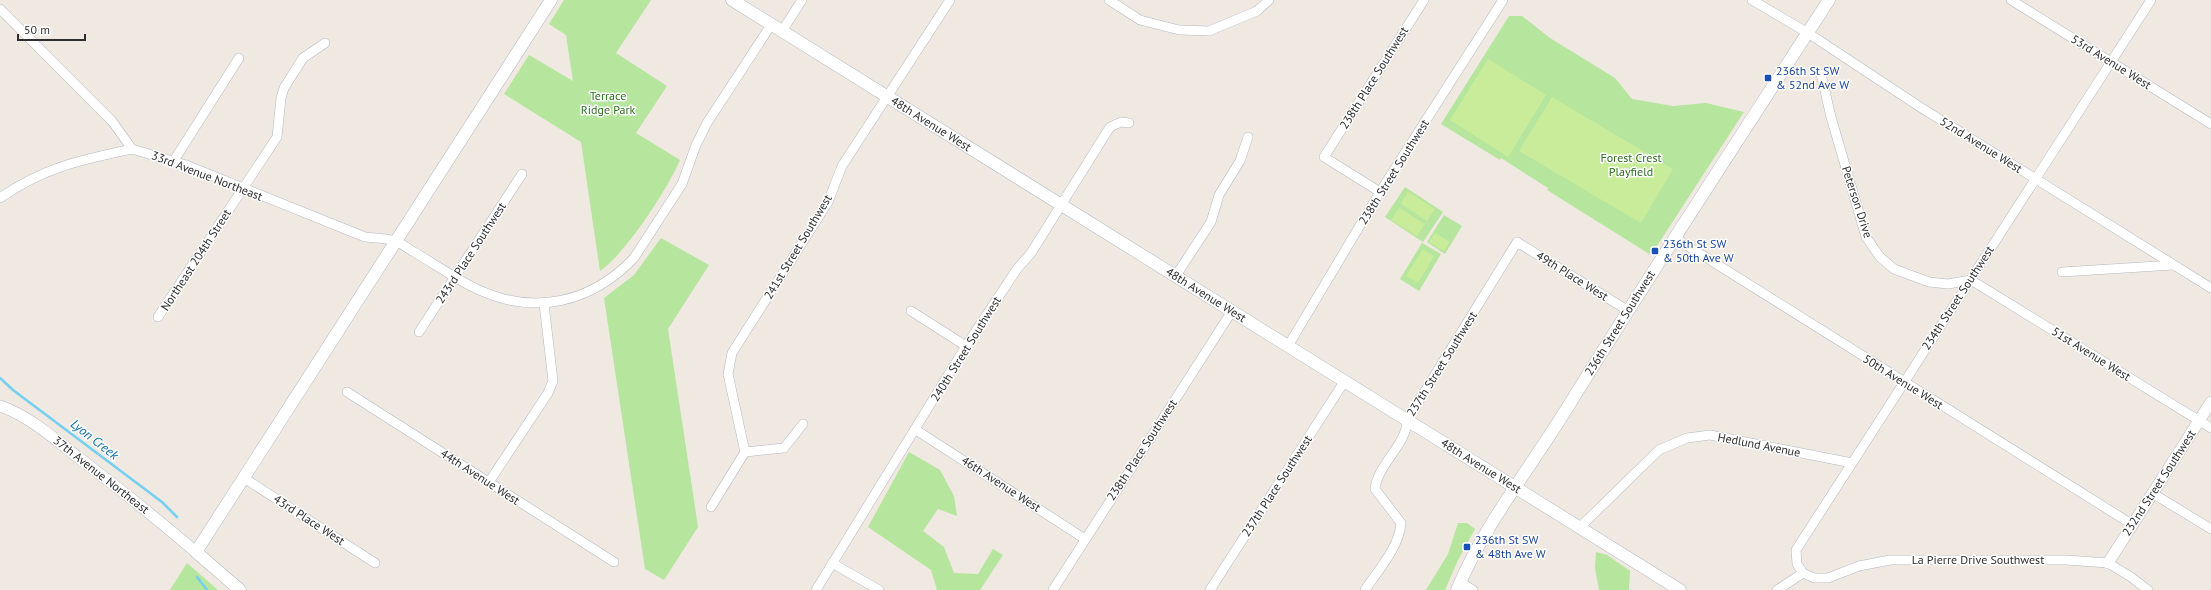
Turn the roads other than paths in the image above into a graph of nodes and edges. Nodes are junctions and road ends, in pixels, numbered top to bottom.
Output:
1 (551, 0) edge
2 (732, 0) edge
3 (802, 0) edge
4 (950, 0) edge
5 (1109, 0) edge
6 (1269, 0) edge
7 (1424, 0) edge
8 (1503, 0) edge
9 (1752, 0) edge
10 (1829, 0) edge
11 (2011, 0) edge
12 (2151, 0) edge
13 (0, 9) edge
14 (776, 28) junction
15 (1808, 33) junction
16 (325, 43) dead end
17 (239, 58) dead end
18 (2111, 62) junction
19 (1821, 74) dead end
20 (887, 96) junction
21 (1128, 123) dead end
22 (2211, 124) edge
23 (1248, 137) dead end
24 (132, 149) junction
25 (173, 162) junction
26 (522, 174) dead end
27 (2035, 179) junction
28 (242, 189) junction
29 (1380, 192) junction
30 (0, 198) edge
31 (1061, 204) junction
32 (1675, 238) junction
33 (395, 241) junction
34 (1517, 242) joint
35 (2173, 265) junction
36 (2062, 272) dead end
37 (456, 276) junction
38 (1176, 277) junction
39 (1971, 280) junction
40 (2211, 288) edge
41 (544, 304) junction
42 (1628, 310) junction
43 (911, 311) dead end
44 (1232, 311) junction
45 (158, 317) dead end
46 (418, 332) dead end
47 (966, 346) junction
48 (1288, 346) junction
49 (1344, 382) junction
50 (1903, 382) junction
51 (346, 392) dead end
52 (2211, 402) edge
53 (0, 406) edge
54 (1407, 420) junction
55 (2200, 421) junction
56 (803, 424) dead end
57 (2211, 428) edge
58 (916, 430) junction
59 (745, 452) junction
60 (1852, 463) junction
61 (244, 478) junction
62 (489, 482) junction
63 (1516, 487) junction
64 (2152, 493) junction
65 (711, 507) dead end
66 (2133, 524) junction
67 (1579, 528) junction
68 (2211, 529) edge
69 (1085, 539) junction
70 (196, 552) junction
71 (614, 562) dead end
72 (375, 563) dead end
73 (832, 563) junction
74 (2108, 563) junction
75 (1803, 573) junction
76 (1458, 586) edge
77 (240, 590) edge
78 (816, 590) edge
79 (879, 590) edge
80 (1053, 590) edge
81 (1210, 590) edge
82 (1365, 590) edge
83 (1473, 590) edge
84 (1680, 590) edge
85 (1777, 590) edge
86 (2148, 590) edge

1 - 33 main road
2 - 14 main road, 48th Avenue West
3 - 14 street
4 - 20 street, 241st Street Southwest
5 - 6 street
7 - 29 street, 238th Place Southwest
8 - 29 street, 238th Street Southwest
9 - 15 street, 52nd Avenue West
10 - 15 main road, 236th Street Southwest
11 - 18 street, 53rd Avenue West
12 - 18 street, 234th Street Southwest
13 - 24 street
14 - 20 main road, 48th Avenue West
14 - 41 street
15 - 27 street, 52nd Avenue West
15 - 32 main road, 236th Street Southwest
16 - 28 street, Northeast 204th Street
17 - 25 street
18 - 22 street, 53rd Avenue West
18 - 27 street, 234th Street Southwest
19 - 39 street, Peterson Drive
20 - 31 main road, 48th Avenue West
20 - 59 street, 241st Street Southwest
21 - 31 street, 240th Street Southwest
23 - 38 street
24 - 25 street, 33rd Avenue Northeast
24 - 30 street
25 - 28 street, 33rd Avenue Northeast
26 - 37 street, 243rd Place Southwest
27 - 35 street, 52nd Avenue West
27 - 39 street, 234th Street Southwest
28 - 33 street, 33rd Avenue Northeast
28 - 45 street, Northeast 204th Street
29 - 48 street, 238th Street Southwest
31 - 38 main road, 48th Avenue West
31 - 47 street, 240th Street Southwest
32 - 42 main road, 236th Street Southwest
32 - 50 street, 50th Avenue West
33 - 37 street
33 - 61 main road
34 - 42 street, 49th Place West
34 - 54 street, 237th Street Southwest
35 - 36 street
35 - 40 street, 52nd Avenue West
37 - 41 street
37 - 46 street, 243rd Place Southwest
38 - 44 main road, 48th Avenue West
39 - 50 street, 234th Street Southwest
39 - 55 street, 51st Avenue West
41 - 62 street
42 - 63 main road, 236th Street Southwest
43 - 47 street
44 - 48 main road, 48th Avenue West
44 - 69 street, 238th Place Southwest
47 - 58 street, 240th Street Southwest
48 - 49 main road, 48th Avenue West
49 - 54 main road, 48th Avenue West
49 - 81 street, 237th Place Southwest
50 - 60 street, 234th Street Southwest
50 - 66 street, 50th Avenue West
51 - 62 street, 44th Avenue West
52 - 55 street, 232nd Street Southwest
53 - 70 street, 37th Avenue Northeast
54 - 63 main road, 48th Avenue West
54 - 82 street, 237th Street Southwest
55 - 57 street, 51st Avenue West
55 - 64 street, 232nd Street Southwest
56 - 59 street
58 - 69 street, 46th Avenue West
58 - 73 street, 240th Street Southwest
59 - 65 street
60 - 67 street, Hedlund Avenue
60 - 75 street, 234th Street Southwest
61 - 70 main road
61 - 72 street, 43rd Place West
62 - 71 street, 44th Avenue West
63 - 67 main road, 48th Avenue West
63 - 76 main road, 236th Street Southwest
64 - 66 street, 232nd Street Southwest
64 - 68 street
66 - 74 street, 232nd Street Southwest
67 - 84 main road, 48th Avenue West
69 - 80 street, 238th Place Southwest
70 - 77 main road
73 - 78 street, 240th Street Southwest
73 - 79 street
74 - 75 street, La Pierre Drive Southwest
74 - 86 street, La Pierre Drive Southwest
75 - 85 street
76 - 83 street

